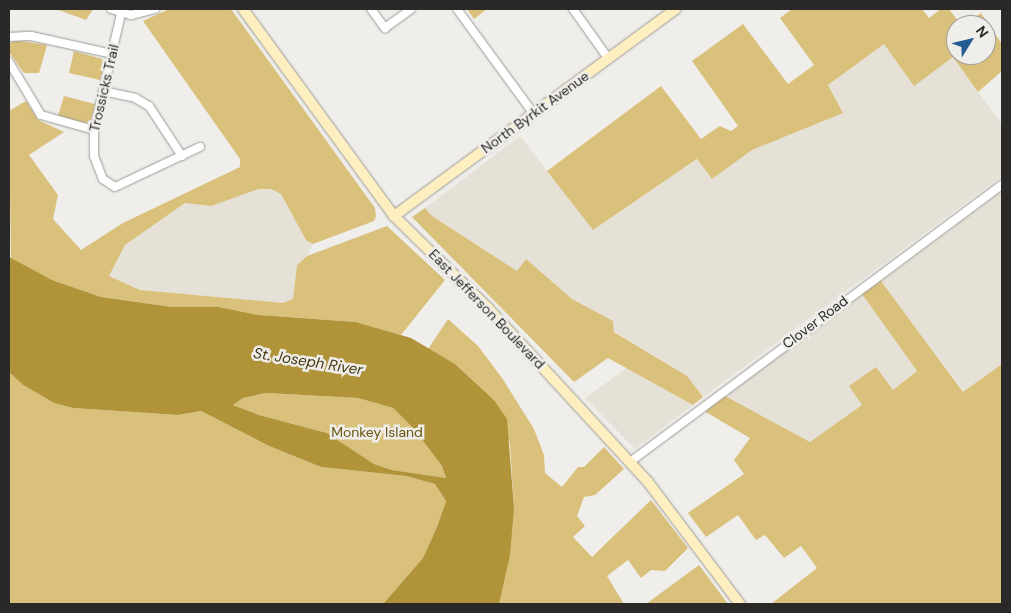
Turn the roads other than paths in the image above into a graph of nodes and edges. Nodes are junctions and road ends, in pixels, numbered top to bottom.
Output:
1 (111, 9) edge
2 (155, 9) edge
3 (243, 9) edge
4 (371, 9) edge
5 (411, 9) edge
6 (457, 9) edge
7 (573, 9) edge
8 (676, 9) edge
9 (121, 14) junction
10 (9, 37) edge
11 (112, 54) junction
12 (608, 58) junction
13 (9, 62) edge
14 (103, 91) junction
15 (533, 113) junction
16 (94, 130) junction
17 (200, 147) dead end
18 (182, 156) junction
19 (1002, 185) edge
20 (394, 216) junction
21 (630, 462) junction
22 (740, 604) edge

1 - 9 street
2 - 9 street
3 - 20 street, East Jefferson Boulevard
4 - 5 street
6 - 15 street
7 - 12 street
8 - 12 street, North Byrkit Avenue
9 - 11 street, Trossicks Trail
10 - 11 street
11 - 14 street, Trossicks Trail
12 - 15 street, North Byrkit Avenue
13 - 16 street
14 - 16 street, Trossicks Trail
14 - 18 street
15 - 20 street, North Byrkit Avenue
16 - 18 street, Trossicks Trail
17 - 18 street
19 - 21 street, Clover Road
20 - 21 street, East Jefferson Boulevard
21 - 22 street, East Jefferson Boulevard

